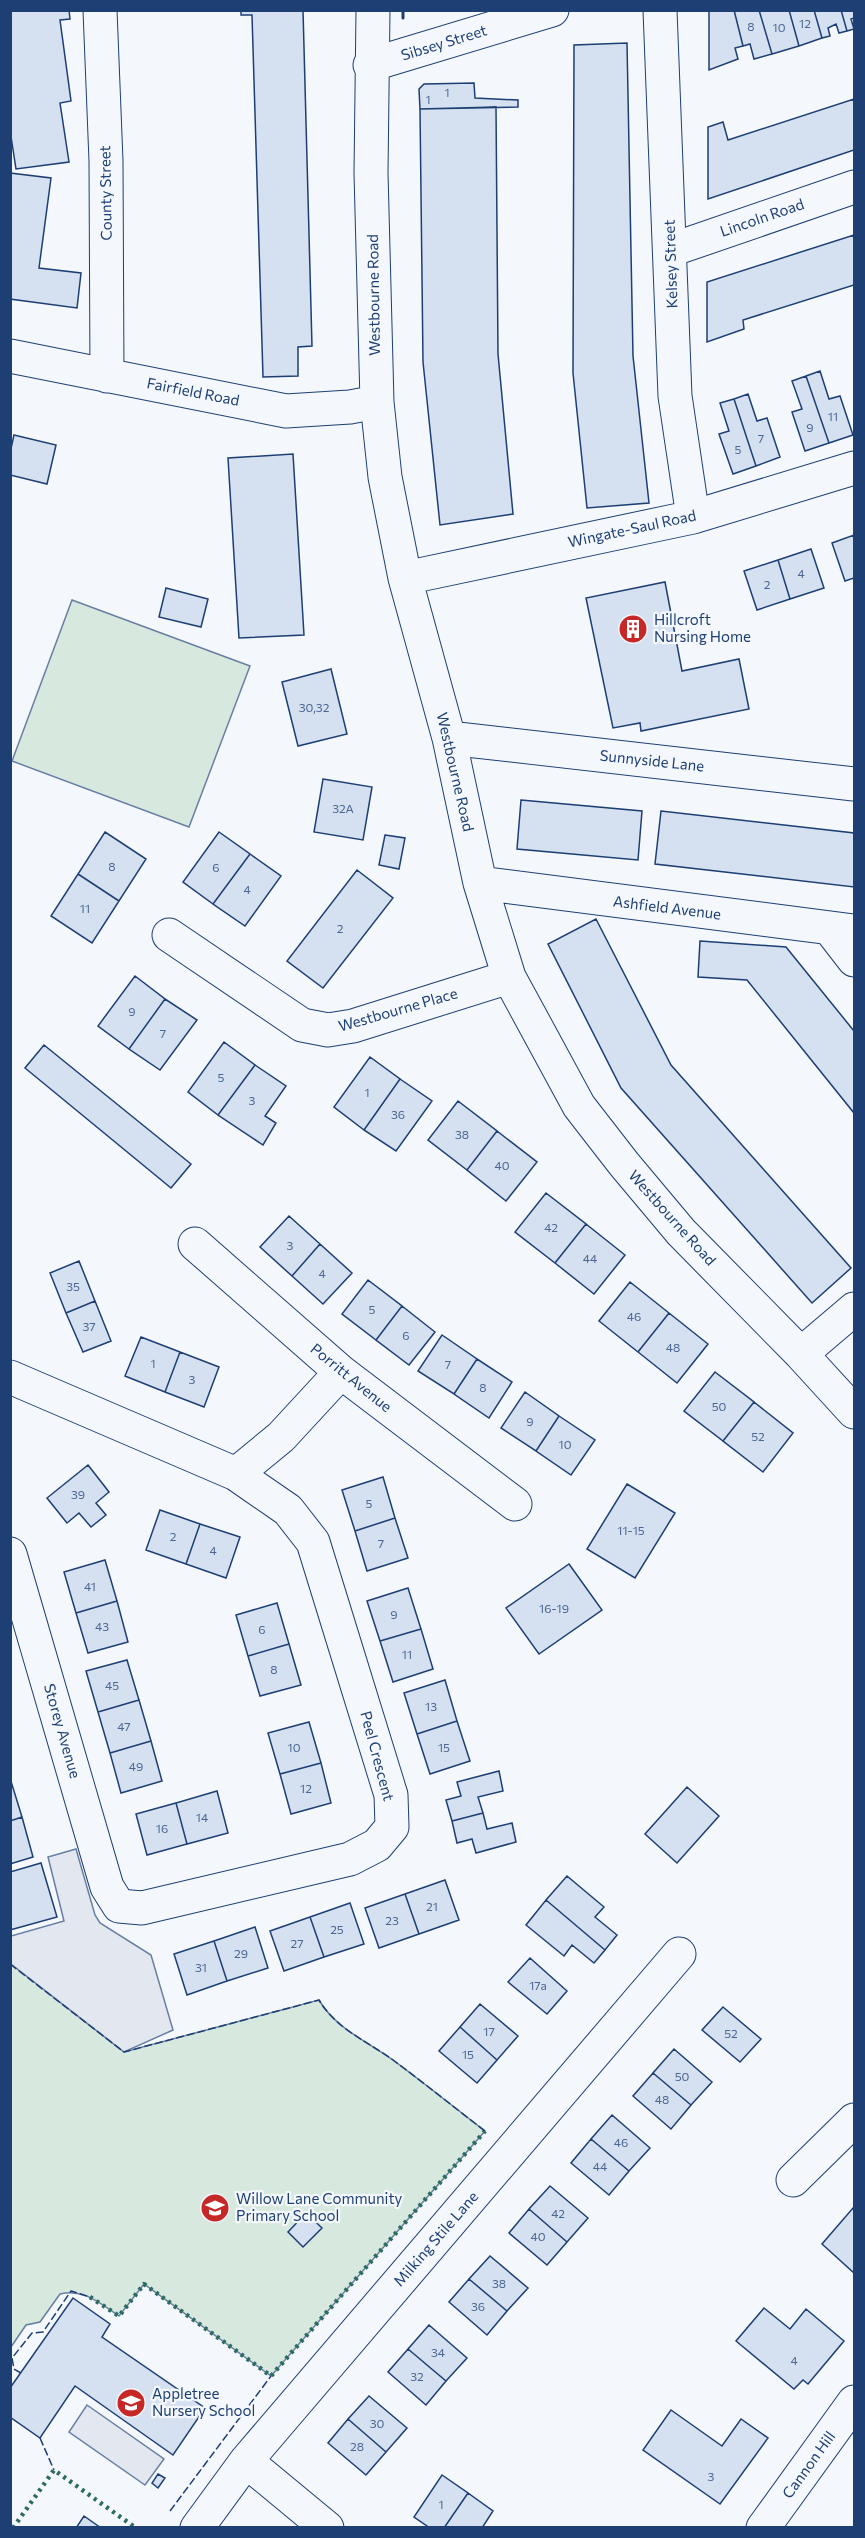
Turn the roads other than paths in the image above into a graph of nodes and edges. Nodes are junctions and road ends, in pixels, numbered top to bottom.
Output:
1 (100, 10) edge
2 (373, 10) edge
3 (552, 10) edge
4 (660, 10) edge
5 (370, 65) junction
6 (855, 188) edge
7 (670, 250) junction
8 (10, 356) edge
9 (107, 376) junction
10 (377, 402) junction
11 (855, 468) edge
12 (693, 517) junction
13 (405, 578) junction
14 (449, 738) junction
15 (855, 784) edge
16 (480, 884) junction
17 (842, 930) edge
18 (169, 935) dead end
19 (855, 960) edge
20 (509, 977) junction
21 (195, 1244) dead end
22 (855, 1309) edge
23 (801, 1354) junction
24 (341, 1372) junction
25 (10, 1377) edge
26 (855, 1412) edge
27 (236, 1474) junction
28 (515, 1504) dead end
29 (10, 1554) edge
30 (120, 1906) joint
31 (679, 1954) dead end
32 (855, 2120) edge
33 (793, 2180) dead end
34 (855, 2402) edge
35 (246, 2461) junction
36 (197, 2528) edge
37 (327, 2528) edge
38 (763, 2528) edge

1 - 9 street, County Street
2 - 5 street, Westbourne Road
3 - 5 street, Sibsey Street
4 - 7 street, Kelsey Street
5 - 10 street, Westbourne Road
6 - 7 street, Lincoln Road
7 - 12 street, Kelsey Street
8 - 9 street, Fairfield Road
9 - 10 street, Fairfield Road
10 - 13 street, Westbourne Road
11 - 12 street, Wingate-Saul Road
12 - 13 street, Wingate-Saul Road
13 - 14 street, Westbourne Road
14 - 15 street, Sunnyside Lane
14 - 16 street, Westbourne Road
16 - 17 street, Ashfield Avenue
16 - 20 street, Westbourne Road
17 - 19 street
18 - 20 street, Westbourne Place
20 - 23 street, Westbourne Road
21 - 24 street, Porritt Avenue
22 - 23 street
23 - 26 street, Westbourne Road
24 - 27 street
24 - 28 street, Porritt Avenue
25 - 27 street, Peel Crescent
27 - 30 street, Peel Crescent
29 - 30 street, Storey Avenue
31 - 35 street, Milking Stile Lane
32 - 33 street
34 - 38 street, Cannon Hill
35 - 36 street, Milking Stile Lane
35 - 37 street

